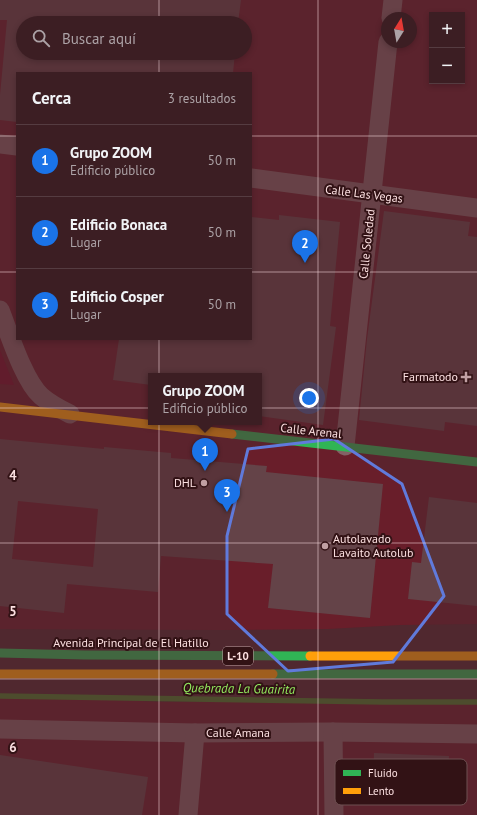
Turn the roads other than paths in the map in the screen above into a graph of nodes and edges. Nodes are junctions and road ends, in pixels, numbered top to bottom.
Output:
1 (393, 0) edge
2 (392, 12) edge
3 (387, 48) edge
4 (0, 144) edge
5 (16, 146) edge
6 (252, 178) edge
7 (372, 195) junction
8 (477, 208) edge
9 (0, 310) edge
10 (0, 408) edge
11 (73, 416) junction
12 (148, 424) edge
13 (155, 425) edge
14 (345, 446) junction
15 (477, 462) edge
16 (0, 653) edge
17 (477, 656) edge
18 (0, 674) edge
19 (477, 674) edge
20 (0, 729) edge
21 (333, 732) junction
22 (195, 733) junction
23 (477, 734) edge
24 (188, 815) edge
25 (334, 815) edge

1 - 2 street
3 - 7 street, Calle Soledad
4 - 5 street
6 - 7 street, Calle Las Vegas
7 - 8 street, Calle Las Vegas
7 - 14 street, Calle Soledad
9 - 11 street
10 - 11 main road, Calle Arenal
11 - 12 main road, Calle Arenal
13 - 14 main road, Calle Arenal
14 - 15 main road, Calle Arenal
16 - 17 main road, Avenida Principal de El Hatillo / L-10
18 - 19 main road, L-10
20 - 22 street, Calle Amana
21 - 22 street, Calle Amana
21 - 23 street, Calle Amana
21 - 25 street
22 - 24 street

